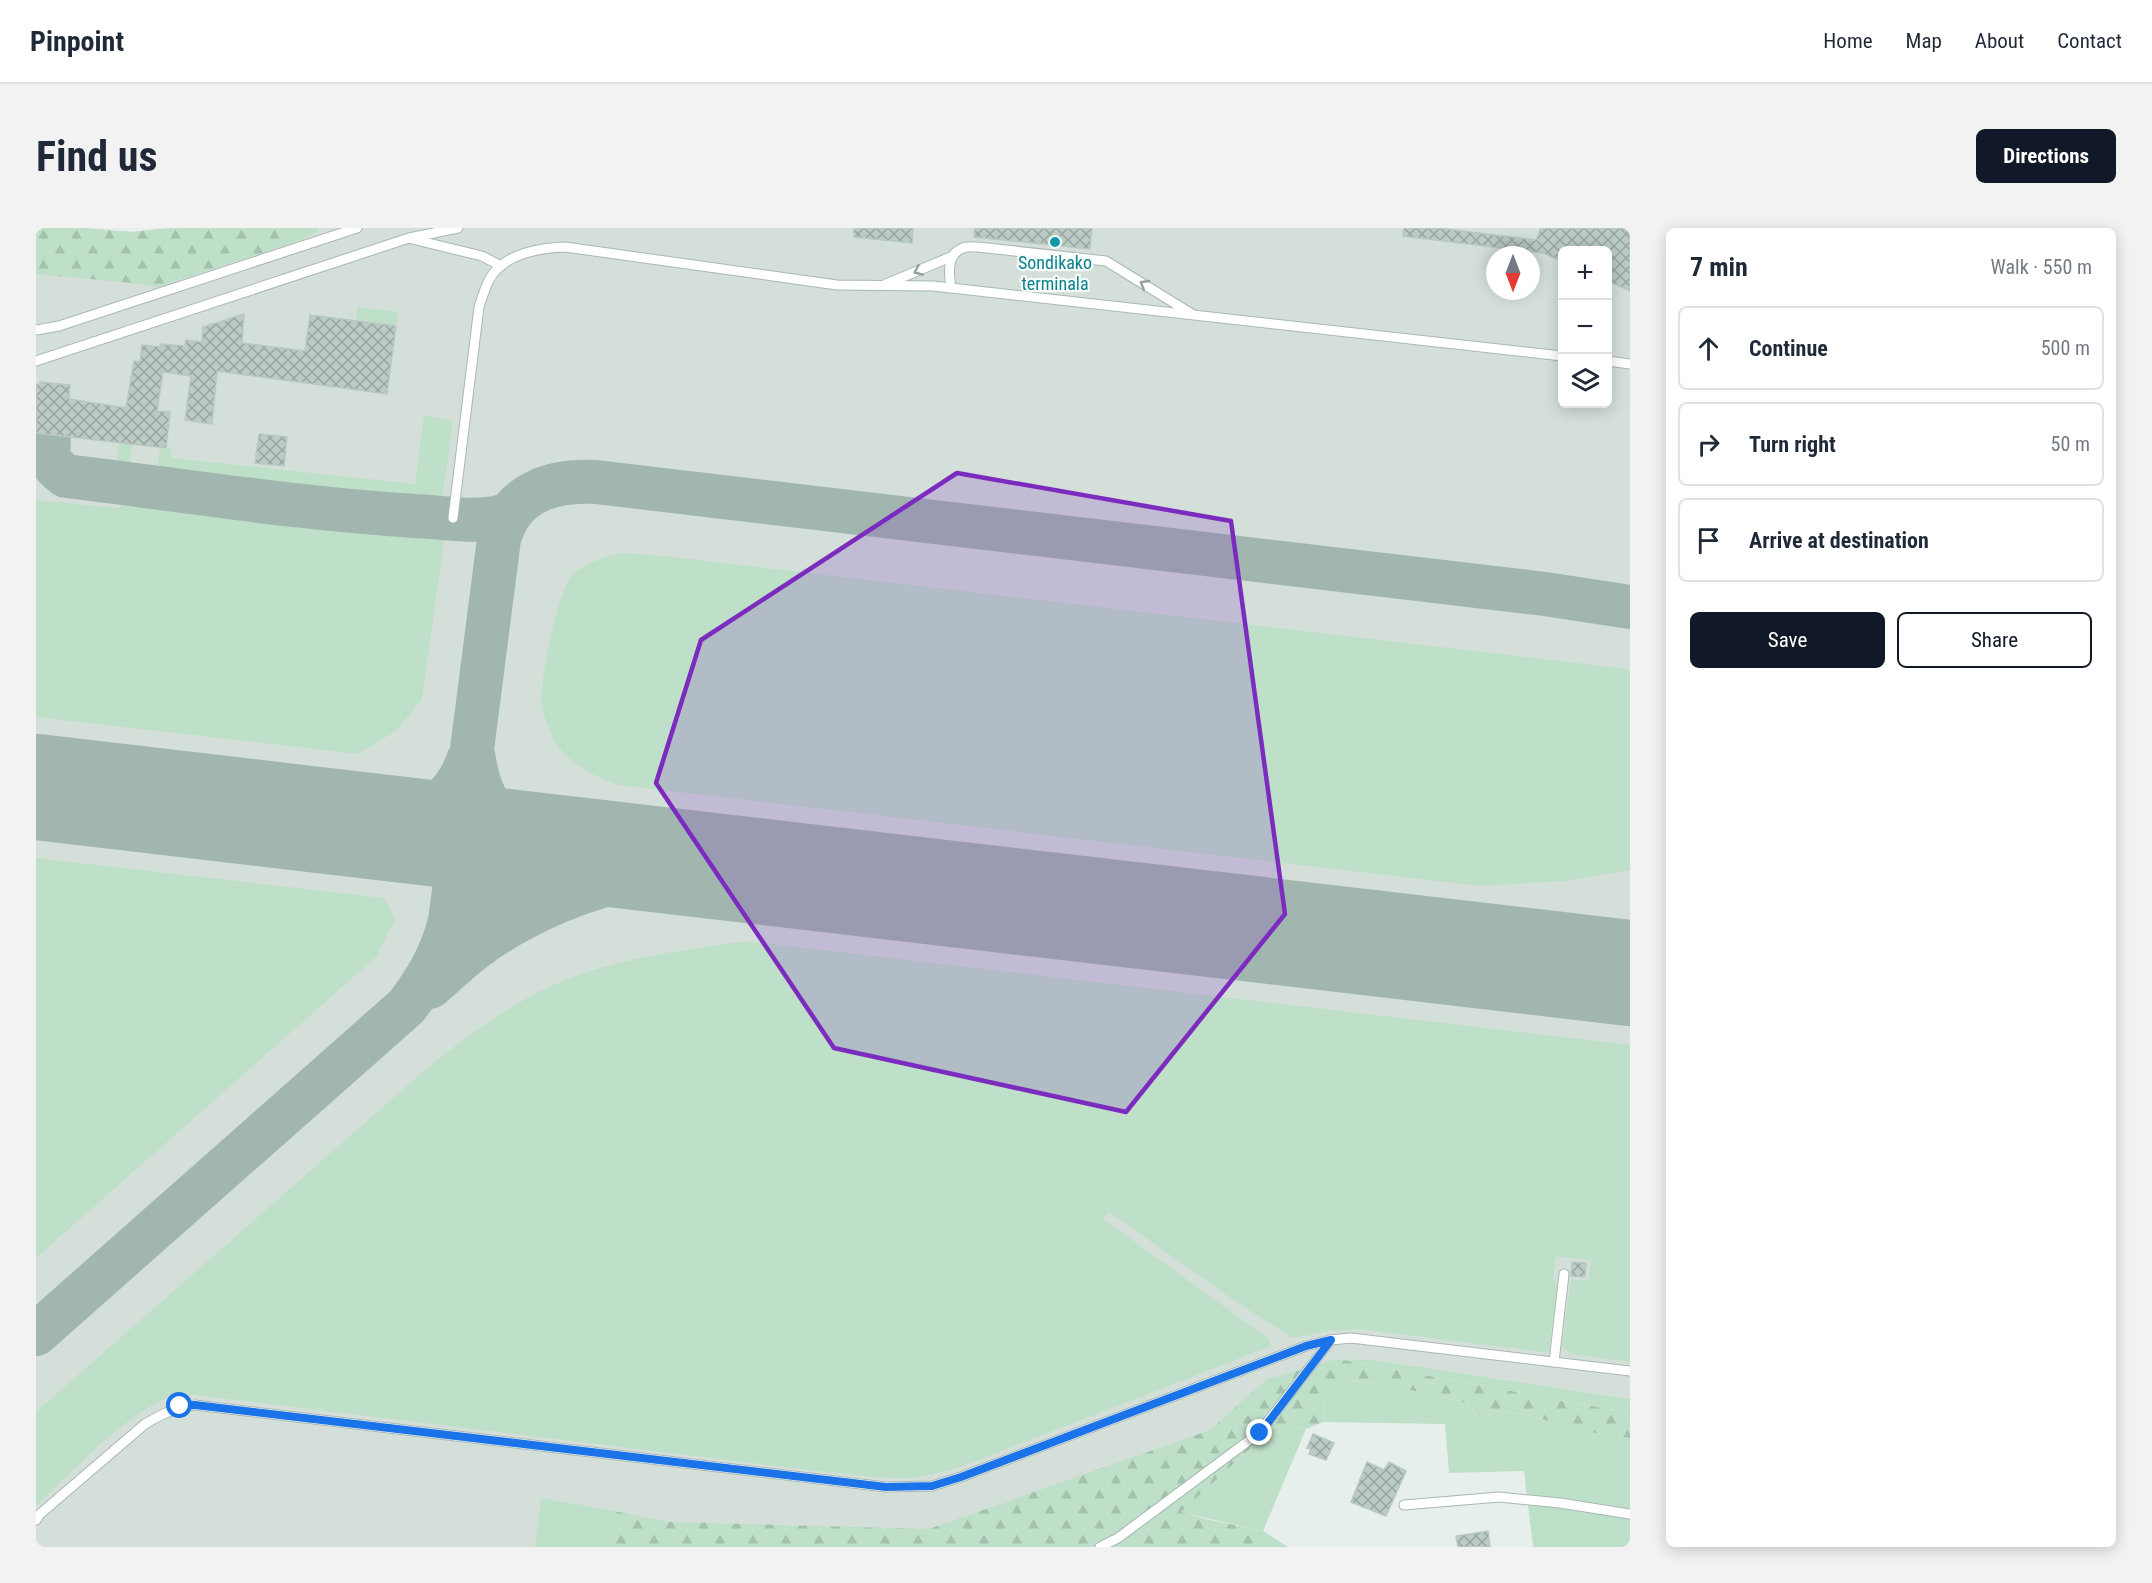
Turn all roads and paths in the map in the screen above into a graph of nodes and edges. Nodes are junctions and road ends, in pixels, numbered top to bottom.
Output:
1 (357, 228) edge
2 (458, 228) edge
3 (409, 238) junction
4 (953, 256) junction
5 (501, 266) junction
6 (882, 285) junction
7 (951, 288) junction
8 (1194, 315) junction
9 (36, 330) edge
10 (1558, 355) edge
11 (36, 360) edge
12 (1612, 362) edge
13 (1630, 364) edge
14 (453, 518) dead end
15 (1564, 1274) dead end
16 (1331, 1340) junction
17 (1554, 1362) junction
18 (1630, 1371) edge
19 (1404, 1505) dead end
20 (1630, 1514) edge
21 (36, 1520) edge
22 (1100, 1547) edge

1 - 9 lane
2 - 3 lane
3 - 5 lane
3 - 11 lane
4 -> 6 lane
4 - 7 lane
8 -> 4 lane
5 - 6 lane
5 - 14 lane
6 - 7 lane
7 - 8 lane
8 - 10 lane
12 - 13 lane
15 - 17 lane
16 - 17 lane
16 - 21 lane
16 - 22 lane
17 - 18 lane
19 - 20 lane

